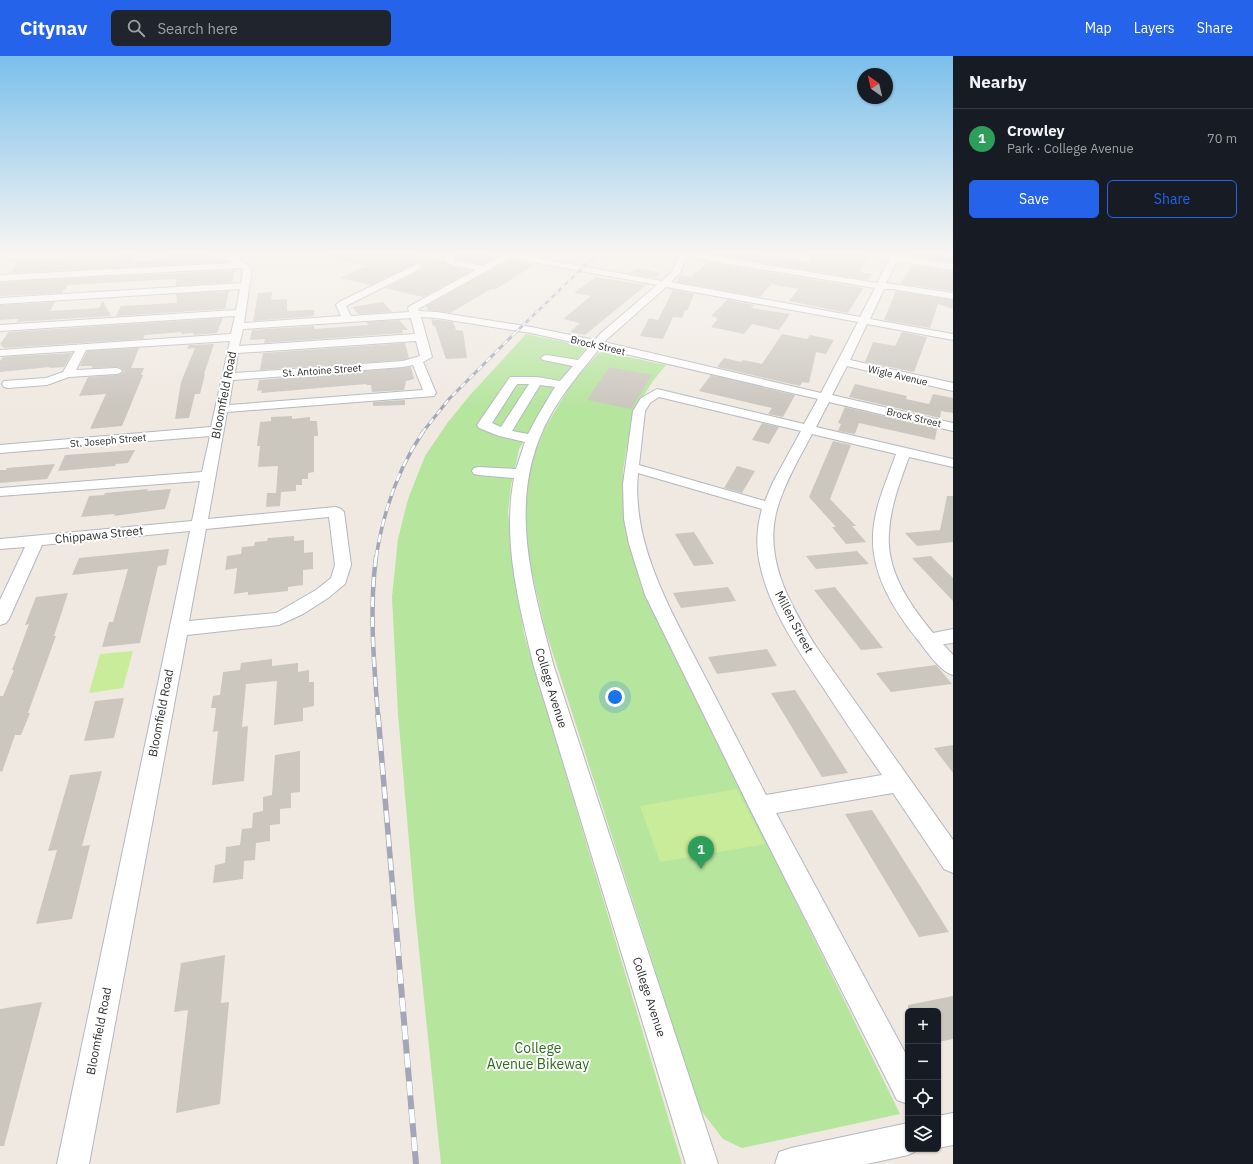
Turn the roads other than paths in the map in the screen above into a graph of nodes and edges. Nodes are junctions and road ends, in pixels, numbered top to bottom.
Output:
1 (241, 304) edge
2 (343, 304) edge
3 (421, 304) edge
4 (641, 304) edge
5 (752, 304) edge
6 (873, 304) edge
7 (415, 314) junction
8 (347, 319) junction
9 (892, 326) junction
10 (0, 328) edge
11 (863, 330) junction
12 (236, 331) junction
13 (881, 334) dead end
14 (421, 337) junction
15 (953, 337) edge
16 (598, 344) junction
17 (82, 348) junction
18 (631, 352) junction
19 (0, 353) edge
20 (548, 358) dead end
21 (417, 361) junction
22 (843, 362) junction
23 (581, 364) junction
24 (625, 364) dead end
25 (116, 371) dead end
26 (68, 374) junction
27 (228, 377) junction
28 (537, 381) junction
29 (8, 384) dead end
30 (563, 385) junction
31 (953, 387) edge
32 (825, 397) junction
33 (221, 409) junction
34 (953, 427) edge
35 (809, 428) junction
36 (217, 431) junction
37 (504, 432) junction
38 (531, 439) junction
39 (0, 449) edge
40 (904, 452) junction
41 (953, 463) edge
42 (632, 467) junction
43 (479, 471) dead end
44 (522, 474) junction
45 (208, 476) junction
46 (0, 492) edge
47 (770, 507) junction
48 (198, 525) junction
49 (36, 541) junction
50 (0, 544) edge
51 (0, 619) edge
52 (178, 629) junction
53 (953, 636) edge
54 (928, 640) junction
55 (953, 668) edge
56 (899, 782) junction
57 (760, 806) junction
58 (953, 861) edge
59 (905, 1083) edge
60 (953, 1129) edge
61 (941, 1131) edge
62 (905, 1139) edge
63 (73, 1164) edge
64 (702, 1164) edge
65 (792, 1164) edge

1 - 12 street, Bloomfield Road
2 - 8 street
3 - 7 street
4 - 16 street, College Avenue
5 - 11 street
6 - 11 street, Millen Street
7 - 8 street, Brock Street
7 - 14 street
7 - 16 street, Brock Street
8 - 12 street, Brock Street
9 - 11 street
9 - 13 street
9 - 15 street
10 - 12 street, Brock Street
11 - 22 street, Millen Street
12 - 14 street
12 - 17 street
12 - 27 street, Bloomfield Road
14 - 21 street
16 - 18 street, Brock Street
16 - 23 street, College Avenue
17 - 19 street
17 - 26 street
18 - 24 street
18 - 32 street, Brock Street
20 - 23 street
21 - 27 street, St. Antoine Street
21 - 33 street
22 - 31 street, Wigle Avenue
22 - 32 street, Millen Street
23 - 30 street, College Avenue
25 - 26 street
26 - 29 street
27 - 33 street, Bloomfield Road
28 - 30 street
28 - 37 street
28 - 37 street
30 - 38 street, College Avenue
32 - 34 street, Brock Street
32 - 35 street, Millen Street
33 - 36 street, Bloomfield Road
35 - 40 street
35 - 42 street
35 - 47 street, Millen Street
36 - 39 street, St. Joseph Street
36 - 45 street, Bloomfield Road
37 - 38 street
38 - 44 street, College Avenue
40 - 41 street
40 - 54 street
42 - 47 street
42 - 57 street
43 - 44 street
44 - 64 street, College Avenue
45 - 46 street
45 - 48 street, Bloomfield Road
47 - 56 street, Millen Street
48 - 49 street, Chippawa Street
48 - 52 street, Bloomfield Road
48 - 52 street, Chippawa Street
49 - 50 street, Chippawa Street
49 - 51 street
52 - 63 street, Bloomfield Road
53 - 54 street
54 - 55 street
56 - 57 street
56 - 58 street, Millen Street
57 - 59 street
60 - 61 street
62 - 65 street

